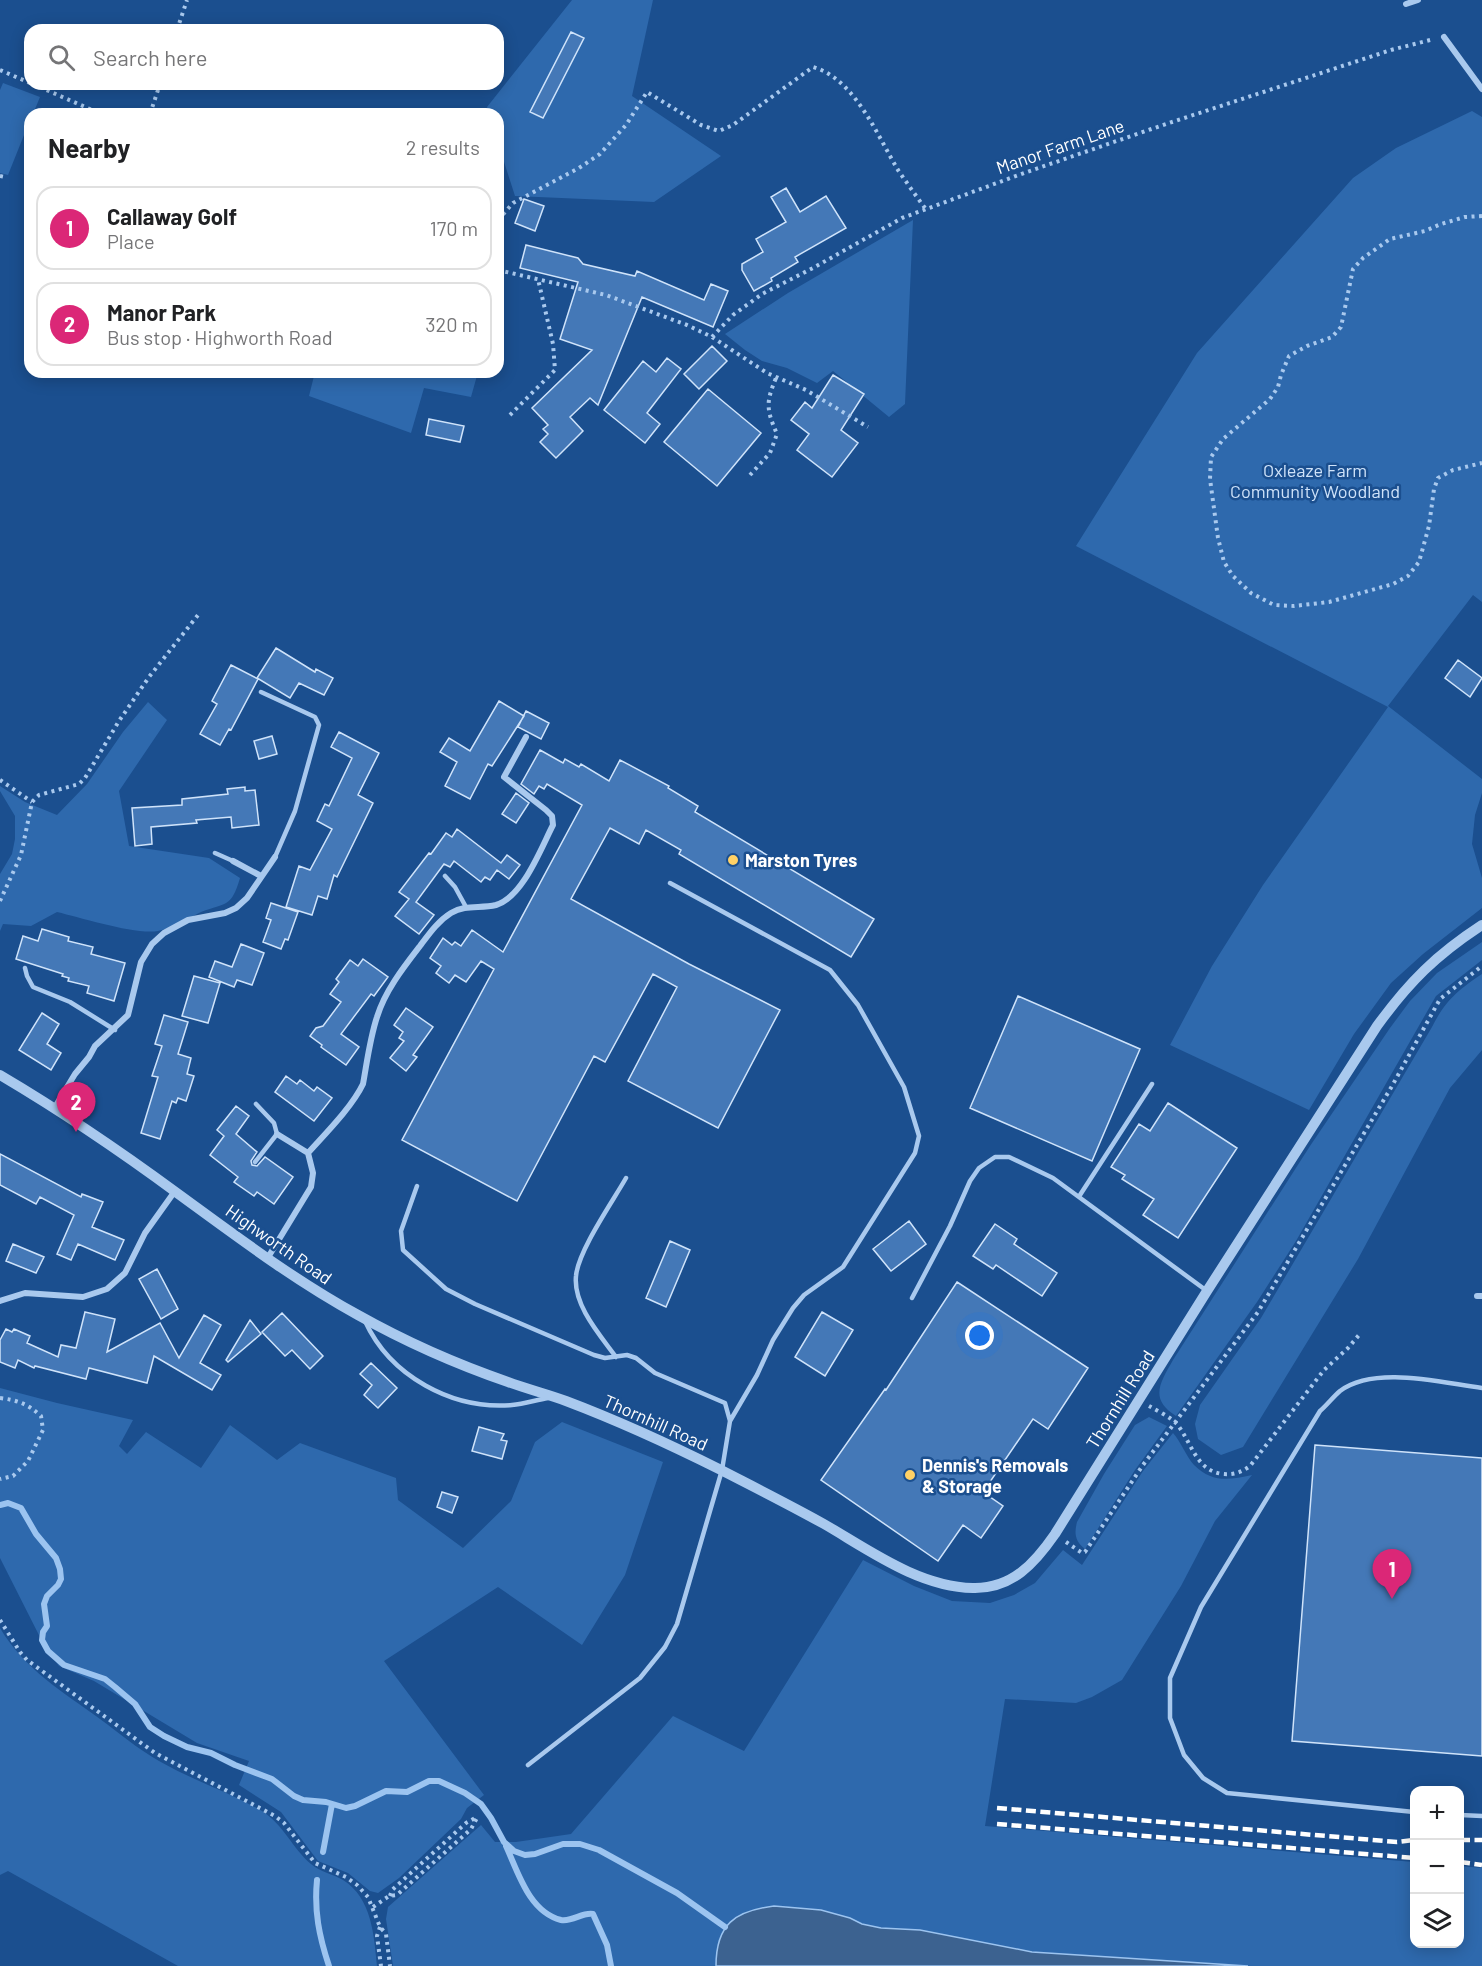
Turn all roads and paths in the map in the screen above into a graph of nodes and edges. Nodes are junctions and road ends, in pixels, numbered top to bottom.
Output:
1 (187, 0) edge
2 (1418, 0) edge
3 (1406, 4) dead end
4 (179, 24) edge
5 (1444, 37) joint
6 (0, 70) edge
7 (24, 80) edge
8 (1482, 89) edge
9 (47, 90) edge
10 (158, 90) edge
11 (87, 108) edge
12 (152, 108) edge
13 (925, 208) junction
14 (504, 213) edge
15 (1482, 216) edge
16 (504, 271) edge
17 (538, 279) junction
18 (712, 337) junction
19 (776, 378) junction
20 (510, 416) dead end
21 (868, 426) dead end
22 (1482, 463) edge
23 (750, 475) dead end
24 (198, 615) dead end
25 (261, 692) dead end
26 (526, 737) dead end
27 (0, 780) edge
28 (32, 802) junction
29 (215, 852) dead end
30 (275, 857) joint
31 (233, 861) joint
32 (261, 876) junction
33 (446, 876) dead end
34 (670, 883) dead end
35 (0, 902) edge
36 (466, 907) junction
37 (1482, 925) edge
38 (1482, 966) edge
39 (26, 968) dead end
40 (115, 1030) junction
41 (0, 1075) edge
42 (1152, 1084) dead end
43 (256, 1104) dead end
44 (55, 1107) junction
45 (277, 1134) junction
46 (308, 1154) junction
47 (255, 1162) dead end
48 (626, 1178) dead end
49 (417, 1185) dead end
50 (175, 1191) junction
51 (1080, 1195) junction
52 (267, 1259) junction
53 (1207, 1291) junction
54 (912, 1298) dead end
55 (0, 1300) edge
56 (363, 1318) junction
57 (1359, 1335) dead end
58 (616, 1357) junction
59 (1482, 1388) edge
60 (0, 1398) edge
61 (558, 1398) junction
62 (1139, 1400) junction
63 (730, 1421) junction
64 (1175, 1422) junction
65 (722, 1470) junction
66 (0, 1479) edge
67 (1055, 1534) junction
68 (0, 1620) edge
69 (528, 1764) dead end
70 (1410, 1812) edge
71 (1464, 1815) edge
72 (1482, 1816) edge
73 (389, 1896) junction
74 (372, 1906) junction
75 (380, 1928) junction
76 (381, 1966) edge
77 (390, 1966) edge

1 - 4 path
2 - 3 street
5 - 8 street
5 - 13 path, Manor Farm Lane
6 - 7 path
9 - 11 path
10 - 12 path
13 - 14 path
13 - 18 path, Manor Farm Lane
15 - 22 path
16 - 17 path
17 - 18 path
17 - 20 path
18 - 19 path
19 - 21 path
19 - 23 path
24 - 28 path
25 - 30 lane
26 - 36 street
27 - 28 path
28 - 35 path
29 - 31 lane
30 - 32 street
31 - 32 street
32 - 40 street
33 - 36 lane
34 - 63 lane
36 - 46 street
37 - 53 street, Thornhill Road
38 - 64 path
39 - 40 lane
40 - 44 street
41 - 44 street, Highworth Road
42 - 51 lane
43 - 45 lane
44 - 50 street, Highworth Road
45 - 46 street
45 - 47 lane
46 - 52 street
48 - 58 lane
49 - 58 lane
50 - 52 street, Highworth Road
50 - 55 street
51 - 53 lane
51 - 54 lane
52 - 56 street, Highworth Road
53 - 62 street, Thornhill Road
56 - 61 street, Highworth Road
56 - 61 lane
57 - 64 path
58 - 63 lane
59 - 70 lane
60 - 66 path
61 - 65 street, Thornhill Road
62 - 64 path
62 - 67 street, Thornhill Road
63 - 65 lane
64 - 67 path
65 - 67 street, Thornhill Road
65 - 69 lane
68 - 74 path
71 - 72 lane
73 - 73 path
73 - 74 path
74 - 75 path
75 - 76 path
75 - 77 path

